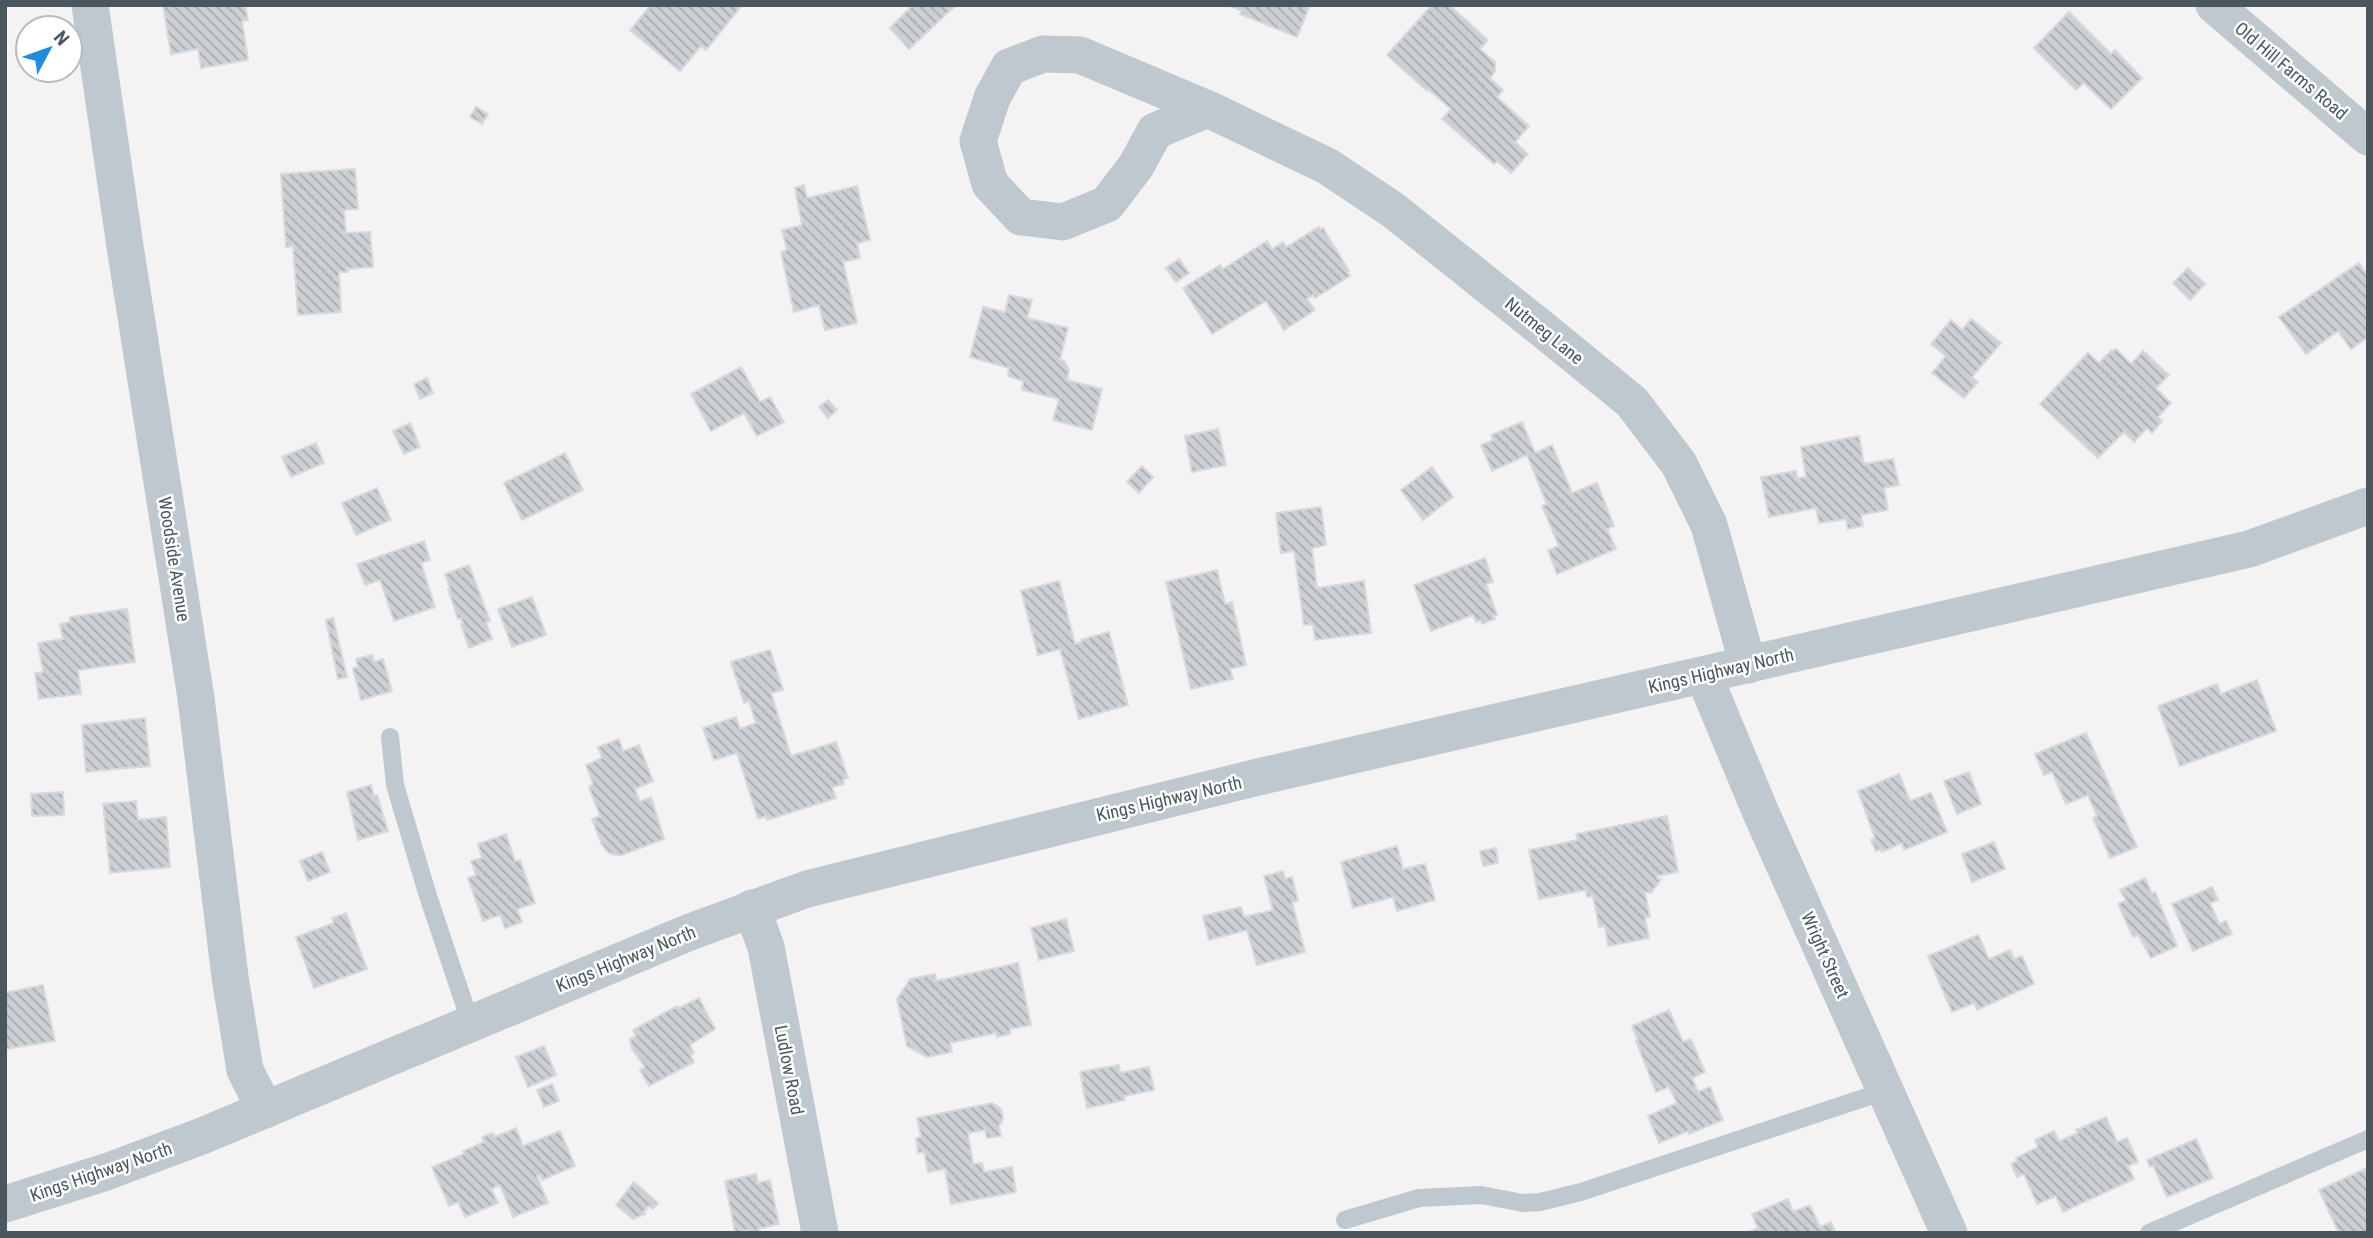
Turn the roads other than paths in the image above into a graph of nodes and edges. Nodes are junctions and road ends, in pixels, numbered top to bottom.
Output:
1 (90, 5) edge
2 (2214, 5) edge
3 (1208, 109) junction
4 (2368, 137) edge
5 (2368, 506) edge
6 (1748, 665) junction
7 (1704, 676) junction
8 (390, 737) dead end
9 (752, 908) junction
10 (471, 1024) junction
11 (1885, 1091) junction
12 (265, 1110) junction
13 (2368, 1139) edge
14 (5, 1204) edge
15 (1345, 1220) dead end
16 (820, 1233) edge
17 (1949, 1233) edge
18 (2149, 1233) edge

1 - 12 street, Woodside Avenue
2 - 4 street, Old Hill Farms Road
3 - 3 street, Nutmeg Lane
3 - 6 street, Nutmeg Lane
5 - 6 street, Kings Highway North
6 - 7 street, Kings Highway North
7 - 9 street, Kings Highway North
7 - 11 street, Wright Street
8 - 10 lane
9 - 10 street, Kings Highway North
9 - 16 street, Ludlow Road
10 - 12 street, Kings Highway North
11 - 15 lane
11 - 17 street, Wright Street
12 - 14 street, Kings Highway North
13 - 18 lane

